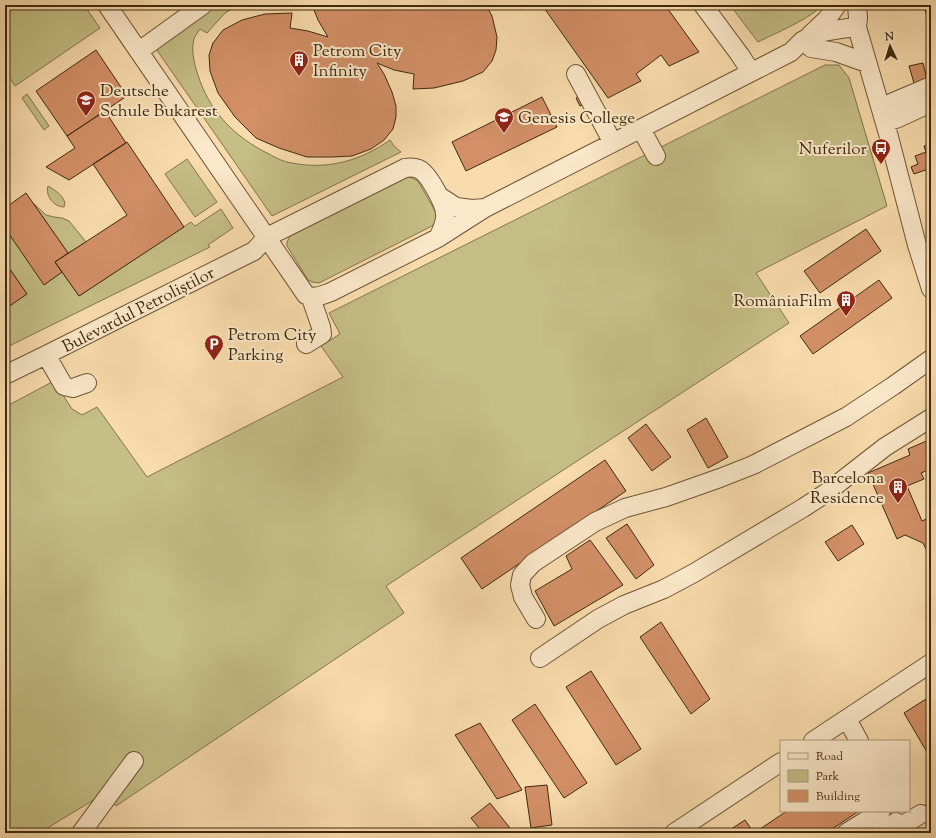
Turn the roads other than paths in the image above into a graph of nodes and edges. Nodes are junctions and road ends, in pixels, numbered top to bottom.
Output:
1 (107, 5) edge
2 (203, 5) edge
3 (703, 5) edge
4 (838, 5) edge
5 (861, 6) edge
6 (856, 27) junction
7 (802, 47) junction
8 (139, 51) junction
9 (867, 63) junction
10 (751, 72) junction
11 (576, 74) dead end
12 (931, 86) edge
13 (931, 103) edge
14 (890, 121) junction
15 (641, 129) junction
16 (613, 143) junction
17 (656, 156) dead end
18 (439, 196) junction
19 (485, 208) junction
20 (267, 237) junction
21 (438, 238) junction
22 (931, 290) edge
23 (311, 298) junction
24 (306, 344) dead end
25 (46, 355) junction
26 (931, 359) edge
27 (5, 375) edge
28 (87, 383) dead end
29 (931, 418) edge
30 (536, 619) dead end
31 (540, 658) dead end
32 (931, 663) edge
33 (847, 719) junction
34 (815, 740) edge
35 (858, 740) edge
36 (134, 761) dead end
37 (780, 763) edge
38 (879, 812) edge
39 (920, 814) dead end
40 (897, 824) edge
41 (81, 833) edge
42 (674, 833) edge
43 (846, 833) edge
44 (880, 833) edge

1 - 8 street
2 - 8 street
3 - 10 street
4 - 6 street
4 - 7 street
5 - 6 street
6 - 7 street, Bulevardul Petroliștilor
6 - 9 street
7 - 9 street
7 - 10 street, Bulevardul Petroliștilor
8 - 20 street
9 - 14 street
10 - 15 street, Bulevardul Petroliștilor
11 - 16 street
12 - 14 street
13 - 14 street
14 - 22 street
15 - 16 street, Bulevardul Petroliștilor
15 - 17 street
16 - 19 street, Bulevardul Petroliștilor
18 - 19 street, Bulevardul Petroliștilor
18 - 20 street, Bulevardul Petroliștilor
18 - 21 street, Bulevardul Petroliștilor
19 - 21 street, Bulevardul Petroliștilor
20 - 23 street
20 - 25 street, Bulevardul Petroliștilor
21 - 23 street, Bulevardul Petroliștilor
23 - 24 street
25 - 27 street, Bulevardul Petroliștilor
25 - 28 street
26 - 30 street
29 - 31 street
32 - 33 street
33 - 34 street
33 - 35 street
36 - 41 street
37 - 42 street
38 - 43 street
39 - 40 street
40 - 44 street

